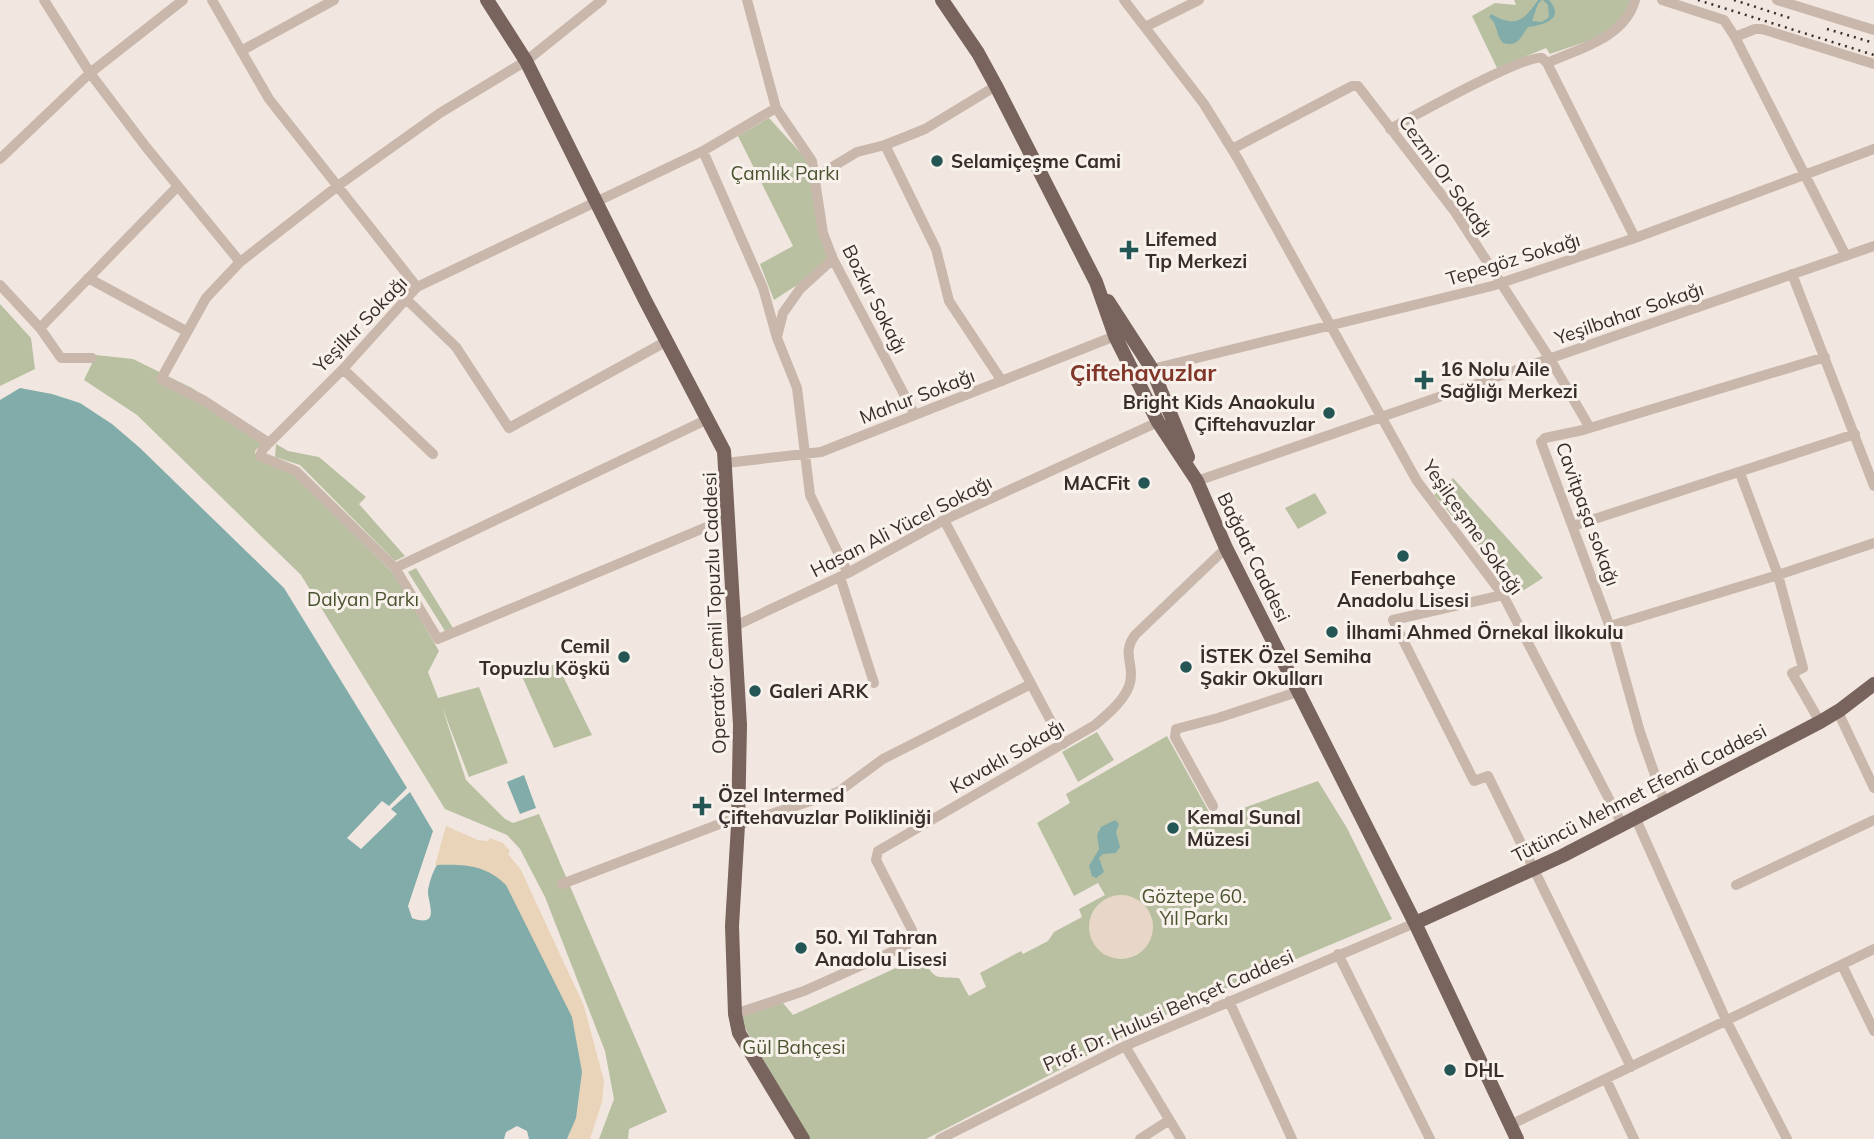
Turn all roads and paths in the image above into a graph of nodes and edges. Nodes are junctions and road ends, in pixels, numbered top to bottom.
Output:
1 (44, 0) edge
2 (183, 0) edge
3 (212, 0) edge
4 (334, 0) edge
5 (487, 0) edge
6 (603, 0) edge
7 (747, 0) edge
8 (942, 0) edge
9 (1124, 0) edge
10 (1199, 0) edge
11 (1635, 0) edge
12 (1662, 0) edge
13 (1777, 0) edge
14 (1145, 27) junction
15 (1874, 30) edge
16 (1735, 37) junction
17 (241, 51) junction
18 (526, 61) junction
19 (1547, 63) junction
20 (1874, 64) edge
21 (90, 73) junction
22 (996, 86) junction
23 (776, 108) junction
24 (1390, 129) junction
25 (886, 145) junction
26 (1232, 149) junction
27 (1874, 149) edge
28 (703, 151) junction
29 (0, 159) edge
30 (1805, 176) junction
31 (814, 178) junction
32 (340, 185) junction
33 (178, 186) junction
34 (597, 202) junction
35 (1635, 238) junction
36 (1874, 246) edge
37 (1846, 256) junction
38 (833, 259) junction
39 (240, 262) junction
40 (1792, 274) junction
41 (88, 278) junction
42 (1096, 282) junction
43 (1501, 283) junction
44 (0, 285) edge
45 (417, 287) junction
46 (406, 299) junction
47 (1331, 326) junction
48 (40, 328) junction
49 (187, 331) junction
50 (1115, 336) junction
51 (777, 338) junction
52 (667, 341) junction
53 (1825, 357) junction
54 (92, 358) dead end
55 (1550, 359) junction
56 (343, 369) junction
57 (1152, 369) junction
58 (1002, 381) junction
59 (915, 415) junction
60 (1383, 417) junction
61 (708, 419) junction
62 (1158, 422) junction
63 (1590, 428) junction
64 (1855, 434) junction
65 (269, 443) junction
66 (432, 454) dead end
67 (804, 454) junction
68 (726, 463) junction
69 (1740, 473) junction
70 (1197, 481) junction
71 (1874, 486) edge
72 (727, 518) junction
73 (944, 520) junction
74 (1573, 526) junction
75 (1874, 543) edge
76 (1226, 548) junction
77 (395, 568) junction
78 (844, 575) junction
79 (1778, 575) junction
80 (1503, 595) junction
81 (735, 626) junction
82 (1610, 626) junction
83 (874, 684) dead end
84 (1031, 684) junction
85 (1874, 684) edge
86 (1297, 692) junction
87 (1838, 712) junction
88 (1820, 722) junction
89 (1063, 744) junction
90 (1874, 788) edge
91 (1664, 802) junction
92 (1213, 806) dead end
93 (1629, 820) junction
94 (1874, 820) edge
95 (738, 821) junction
96 (1533, 870) junction
97 (562, 884) dead end
98 (1736, 885) dead end
99 (1415, 923) junction
100 (1874, 949) edge
101 (1338, 954) junction
102 (1842, 965) junction
103 (1229, 1001) junction
104 (735, 1014) junction
105 (1726, 1020) junction
106 (1874, 1031) edge
107 (1125, 1046) junction
108 (1631, 1067) junction
109 (1606, 1079) junction
110 (1168, 1121) junction
111 (1513, 1132) edge
112 (952, 1136) edge
113 (803, 1139) edge
114 (940, 1139) edge
115 (1140, 1139) edge
116 (1181, 1139) edge
117 (1292, 1139) edge
118 (1430, 1139) edge
119 (1634, 1139) edge
120 (1787, 1139) edge

1 - 21 street
2 - 21 street
3 - 17 street
4 - 17 street
5 - 18 main road, Operatör Cemil Topuzlu Caddesi
6 - 18 street
7 - 23 street, Bozkır Sokağı
8 - 22 main road, Bağdat Caddesi
9 - 14 street, Yeşilçeşme Sokağı
10 - 14 street
11 - 19 street
12 - 16 street
13 - 15 street
14 - 26 street, Yeşilçeşme Sokağı
16 - 20 street
16 - 30 street
17 - 32 street
18 - 32 street
18 - 34 main road, Operatör Cemil Topuzlu Caddesi
19 - 24 street
19 - 35 street
21 - 29 street
21 - 33 street
22 - 25 street
22 - 42 main road, Bağdat Caddesi
23 - 28 street, Yeşilkır Sokağı
23 - 31 street, Bozkır Sokağı
24 - 26 street, Cezmi Or Sokağı
24 - 43 street, Cezmi Or Sokağı
25 - 31 street
25 - 58 street
26 - 47 street, Yeşilçeşme Sokağı
27 - 30 street, Tepegöz Sokağı
28 - 34 street, Yeşilkır Sokağı
28 - 51 street
30 - 35 street, Tepegöz Sokağı
30 - 37 street
31 - 38 street, Bozkır Sokağı
32 - 39 street
32 - 45 street
33 - 39 street
33 - 41 street
34 - 45 street, Yeşilkır Sokağı
34 - 52 main road, Operatör Cemil Topuzlu Caddesi
35 - 43 street, Tepegöz Sokağı
36 - 37 street, Yeşilbahar Sokağı
37 - 40 street, Yeşilbahar Sokağı
38 - 51 street
38 - 59 street, Bozkır Sokağı
39 - 49 street
40 - 53 street
40 - 55 street, Yeşilbahar Sokağı
41 - 48 street
41 - 49 street
42 - 50 main road, Bağdat Caddesi
42 - 57 main road
43 - 47 street, Tepegöz Sokağı
43 - 55 street, Cezmi Or Sokağı
44 - 48 street
45 - 46 street, Yeşilkır Sokağı
46 - 52 street
46 - 56 street, Yeşilkır Sokağı
47 - 57 street, Tepegöz Sokağı
47 - 60 street, Yeşilçeşme Sokağı
48 - 54 street
49 - 65 street
50 - 58 street, Mahur Sokağı
50 - 62 main road, Bağdat Caddesi
51 - 67 street
52 - 61 main road, Operatör Cemil Topuzlu Caddesi
53 - 63 street, Cavitpaşa sokağı
53 - 64 street
55 - 60 street, Yeşilbahar Sokağı
55 - 63 street, Cezmi Or Sokağı
56 - 65 street, Yeşilkır Sokağı
56 - 66 street
57 - 70 main road
58 - 59 street, Mahur Sokağı
59 - 67 street, Mahur Sokağı
60 - 70 street, Yeşilbahar Sokağı
60 - 80 street, Yeşilçeşme Sokağı
61 - 68 main road, Operatör Cemil Topuzlu Caddesi
61 - 77 street
62 - 70 main road, Bağdat Caddesi
62 - 73 street, Hasan Ali Yücel Sokağı
63 - 74 street, Cavitpaşa sokağı
64 - 69 street
64 - 71 street
65 - 77 street
67 - 68 street, Mahur Sokağı
67 - 78 street
68 - 72 main road, Operatör Cemil Topuzlu Caddesi
69 - 74 street
69 - 79 street
70 - 76 main road, Bağdat Caddesi
72 - 77 street
72 - 81 main road, Operatör Cemil Topuzlu Caddesi
73 - 78 street, Hasan Ali Yücel Sokağı
73 - 84 street
74 - 82 street, Cavitpaşa sokağı
75 - 79 street
76 - 86 main road, Bağdat Caddesi
76 - 89 street, Kavaklı Sokağı
78 - 81 street, Hasan Ali Yücel Sokağı
78 - 83 street
79 - 82 street
79 - 88 street
80 - 93 street, Yeşilçeşme Sokağı
80 - 96 street
81 - 95 main road, Operatör Cemil Topuzlu Caddesi
82 - 91 street, Cavitpaşa sokağı
84 - 89 street
84 - 95 street
85 - 87 main road, Tütüncü Mehmet Efendi Caddesi
86 - 92 street
86 - 99 main road, Bağdat Caddesi
87 - 88 main road, Tütüncü Mehmet Efendi Caddesi
87 - 90 street
88 - 91 main road, Tütüncü Mehmet Efendi Caddesi
89 - 104 street, Kavaklı Sokağı
91 - 93 main road, Tütüncü Mehmet Efendi Caddesi
93 - 96 main road, Tütüncü Mehmet Efendi Caddesi
93 - 105 street, Yeşilçeşme Sokağı
94 - 98 street
95 - 97 street
95 - 104 main road, Operatör Cemil Topuzlu Caddesi
96 - 99 main road, Tütüncü Mehmet Efendi Caddesi
96 - 108 street
99 - 101 street, Prof. Dr. Hulusi Behçet Caddesi
99 - 111 main road, Bağdat Caddesi
100 - 102 street
101 - 103 street, Prof. Dr. Hulusi Behçet Caddesi
101 - 118 street
102 - 105 street
102 - 106 street
103 - 107 street, Prof. Dr. Hulusi Behçet Caddesi
103 - 117 street
104 - 113 main road, Operatör Cemil Topuzlu Caddesi
105 - 108 street
105 - 120 street, Yeşilçeşme Sokağı
107 - 110 street
107 - 112 street, Prof. Dr. Hulusi Behçet Caddesi
108 - 109 street
109 - 111 street
109 - 119 street
110 - 115 street
110 - 116 street
112 - 114 street, Prof. Dr. Hulusi Behçet Caddesi

